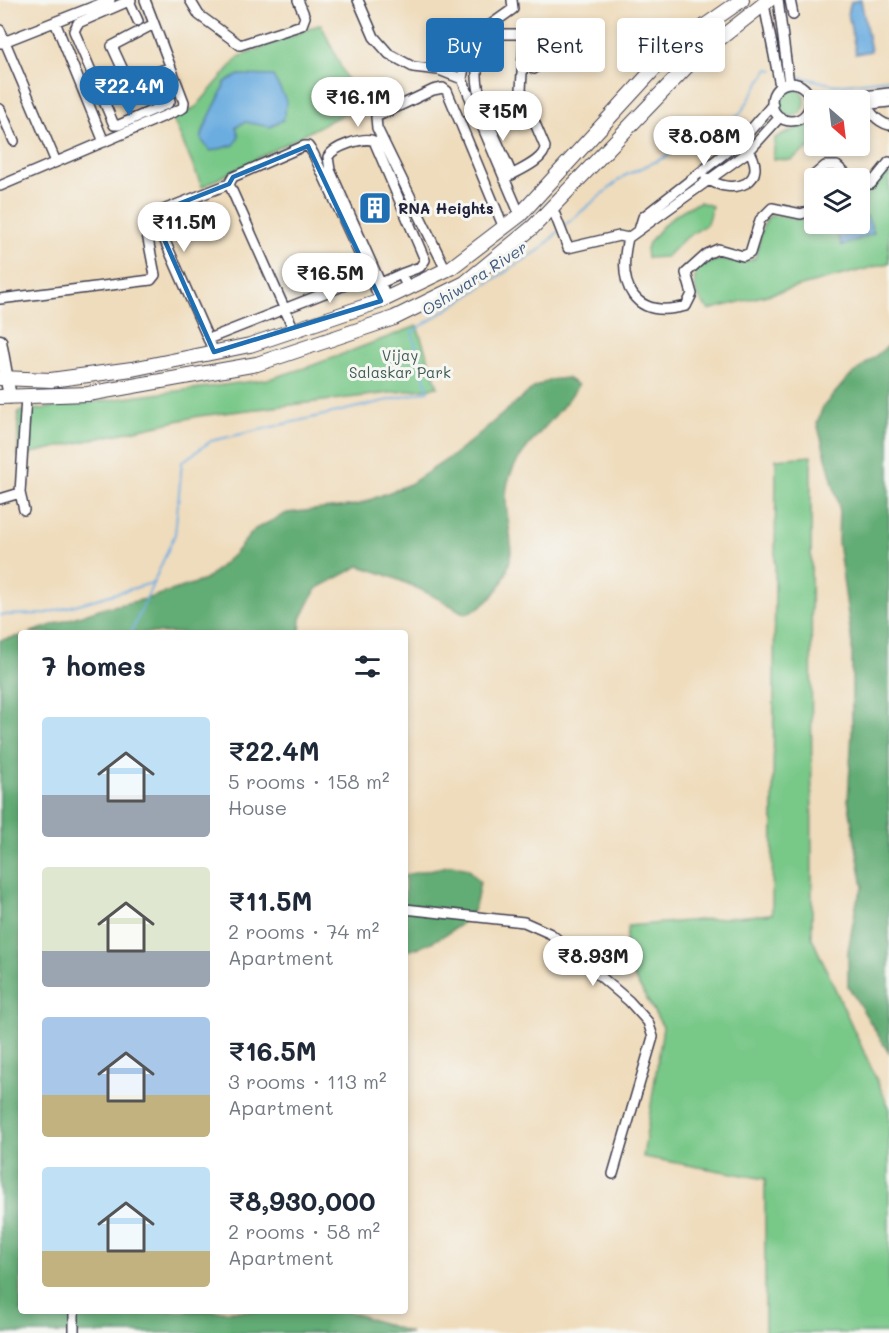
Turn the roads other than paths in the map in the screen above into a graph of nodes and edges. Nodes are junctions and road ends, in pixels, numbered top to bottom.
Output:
1 (110, 0) edge
2 (144, 0) edge
3 (190, 0) edge
4 (298, 0) edge
5 (358, 0) edge
6 (512, 0) edge
7 (742, 0) edge
8 (790, 0) edge
9 (130, 1) edge
10 (770, 1) edge
11 (793, 15) dead end
12 (138, 21) dead end
13 (55, 22) junction
14 (154, 24) junction
15 (0, 30) edge
16 (516, 34) edge
17 (2, 42) edge
18 (170, 66) junction
19 (522, 72) edge
20 (784, 77) junction
21 (462, 79) junction
22 (163, 86) dead end
23 (804, 90) edge
24 (889, 93) edge
25 (870, 100) edge
26 (870, 102) edge
27 (889, 102) edge
28 (772, 104) junction
29 (0, 110) edge
30 (870, 110) edge
31 (804, 113) edge
32 (780, 117) junction
33 (889, 125) edge
34 (742, 140) junction
35 (14, 141) dead end
36 (104, 142) junction
37 (749, 151) junction
38 (56, 162) junction
39 (889, 162) edge
40 (823, 168) edge
41 (839, 168) edge
42 (700, 172) junction
43 (508, 177) junction
44 (708, 181) junction
45 (229, 184) junction
46 (870, 184) edge
47 (0, 186) edge
48 (552, 207) junction
49 (804, 213) edge
50 (520, 215) junction
51 (504, 228) junction
52 (639, 230) junction
53 (147, 234) dead end
54 (628, 238) junction
55 (446, 270) junction
56 (401, 274) junction
57 (368, 276) junction
58 (624, 276) junction
59 (381, 283) junction
60 (634, 285) dead end
61 (408, 288) junction
62 (0, 299) edge
63 (384, 300) junction
64 (282, 307) junction
65 (294, 330) junction
66 (208, 339) junction
67 (0, 341) edge
68 (214, 352) junction
69 (3, 379) edge
70 (5, 397) edge
71 (26, 397) junction
72 (20, 493) junction
73 (0, 499) edge
74 (24, 510) dead end
75 (408, 909) edge
76 (613, 1174) dead end
77 (74, 1314) edge
78 (74, 1333) edge

1 - 13 street
2 - 14 street
3 - 4 street
5 - 21 street
6 - 21 street
7 - 50 main road
8 - 11 street
9 - 12 street
9 - 22 street
10 - 20 street
10 - 20 street
10 - 48 main road
13 - 17 street
13 - 36 street
14 - 18 street
14 - 18 street
15 - 17 street
16 - 43 street
17 - 38 street
18 - 36 street
19 - 43 street
20 - 23 street
20 - 28 street
21 - 43 street
24 - 25 street
26 - 27 street
28 - 32 street
28 - 34 street
29 - 35 street
30 - 33 street
31 - 32 street
32 - 37 street
34 - 37 street
34 - 42 street
36 - 38 street
37 - 44 street
37 - 44 street
38 - 47 street
39 - 46 street
40 - 41 street
42 - 44 street
42 - 52 street
43 - 50 street
44 - 52 street
45 - 57 street
45 - 64 street
45 - 66 street
48 - 54 street
48 - 71 main road
49 - 58 street
50 - 51 main road
51 - 55 main road
51 - 55 street
52 - 54 street
53 - 62 street
54 - 58 street
55 - 61 main road
56 - 59 street
56 - 59 street
56 - 61 street
57 - 63 street
57 - 64 street
58 - 60 street
59 - 63 street
61 - 63 main road
63 - 65 main road
64 - 65 street
64 - 66 street
65 - 68 main road
66 - 68 street
67 - 69 main road
68 - 69 main road
69 - 70 main road
70 - 71 main road
71 - 72 street
72 - 73 street
72 - 74 street
75 - 76 street
77 - 78 street

